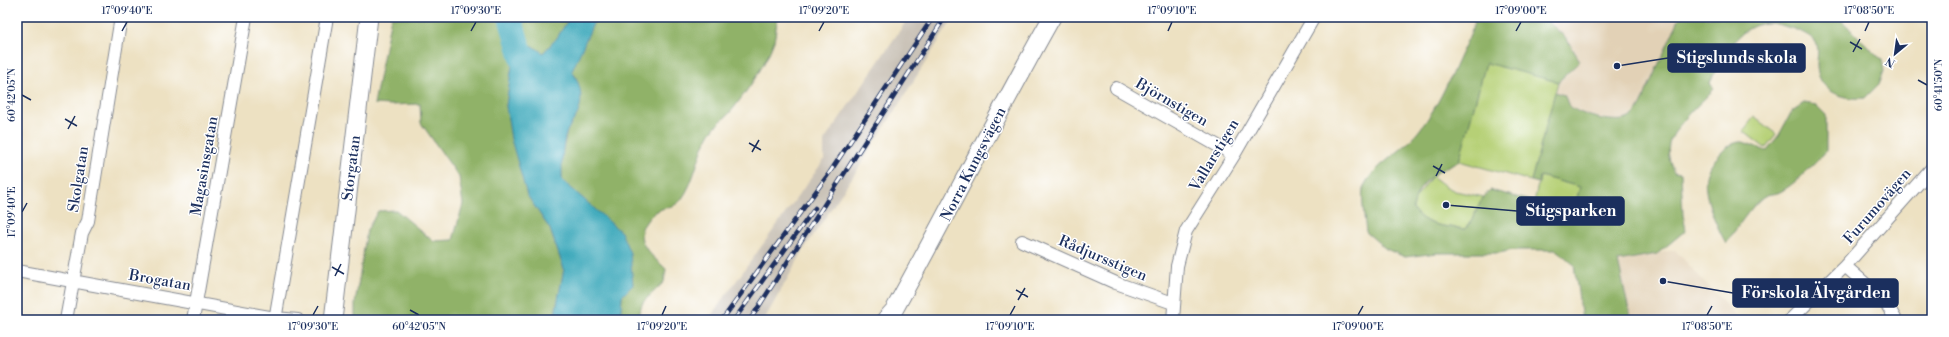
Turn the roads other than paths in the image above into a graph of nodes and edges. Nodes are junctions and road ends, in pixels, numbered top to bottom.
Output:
1 (121, 17) edge
2 (246, 17) edge
3 (327, 17) edge
4 (369, 17) edge
5 (1052, 17) edge
6 (1310, 18) edge
7 (1116, 88) dead end
8 (1234, 155) junction
9 (1932, 168) edge
10 (1022, 241) dead end
11 (1846, 266) junction
12 (17, 271) edge
13 (73, 280) junction
14 (196, 303) junction
15 (1173, 303) junction
16 (893, 317) edge
17 (275, 319) edge
18 (66, 320) edge
19 (193, 320) edge
20 (298, 320) edge
21 (333, 320) edge
22 (1173, 320) edge
23 (1790, 320) edge
24 (1896, 320) edge

1 - 13 street, Skolgatan
2 - 14 street, Magasinsgatan
3 - 17 street
4 - 21 street, Storgatan
5 - 16 street, Norra Kungsvägen
6 - 8 street, Vallarstigen
7 - 8 street, Björnstigen
8 - 15 street, Vallarstigen
9 - 11 street, Furumovägen
10 - 15 street, Rådjursstigen
11 - 23 street, Furumovägen
11 - 24 street, Furumovägen
12 - 13 street, Brogatan
13 - 14 street, Brogatan
13 - 18 street, Skolgatan
14 - 17 street, Brogatan
14 - 19 street, Magasinsgatan
15 - 22 street, Vallarstigen
17 - 20 street, Brogatan

